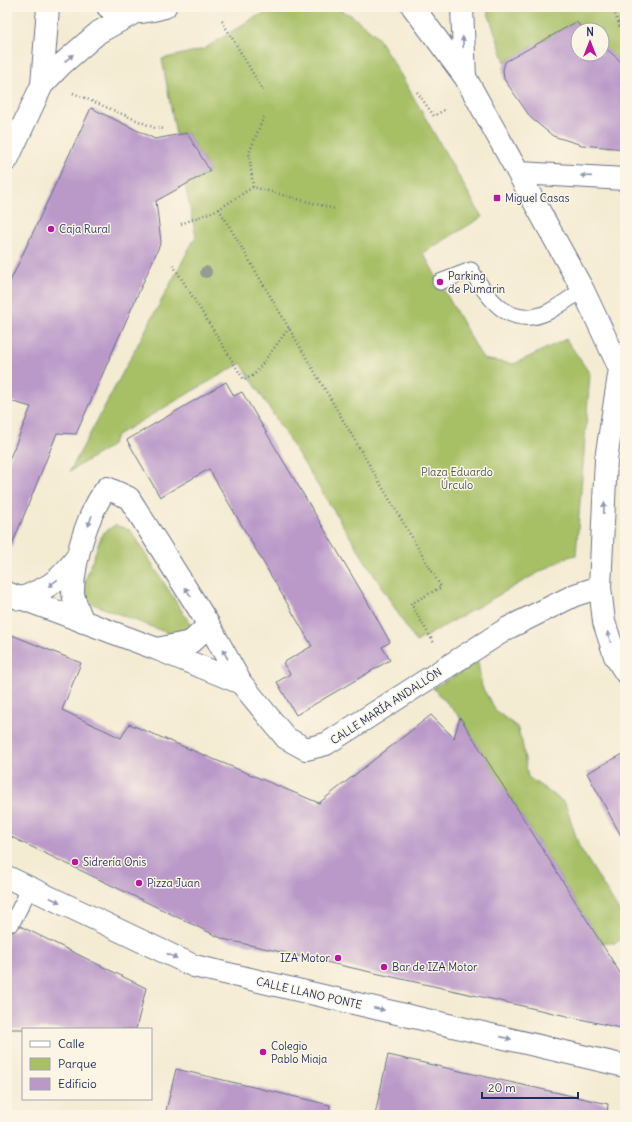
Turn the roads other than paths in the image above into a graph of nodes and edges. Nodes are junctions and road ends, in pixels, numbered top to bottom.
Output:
1 (48, 7) edge
2 (108, 7) edge
3 (165, 7) edge
4 (413, 7) edge
5 (462, 7) edge
6 (132, 14) junction
7 (465, 77) junction
8 (42, 85) junction
9 (9, 150) edge
10 (519, 173) junction
11 (625, 179) edge
12 (440, 282) dead end
13 (582, 290) junction
14 (623, 372) edge
15 (78, 556) junction
16 (600, 587) junction
17 (13, 596) edge
18 (82, 622) junction
19 (209, 625) junction
20 (157, 649) junction
21 (625, 672) edge
22 (241, 683) junction
23 (7, 877) edge
24 (30, 888) junction
25 (12, 922) dead end
26 (625, 1066) edge

1 - 8 street
2 - 6 street
3 - 6 street
4 - 7 street
7 -> 5 street
8 -> 6 street
7 - 10 street
8 - 9 street
11 -> 10 street
10 - 13 street
12 - 13 lane
13 - 14 street
16 -> 14 street
15 -> 17 street
15 - 18 street
19 -> 15 street
21 -> 16 street
16 - 22 street, CALLE MARÍA ANDALLÓN
17 - 18 street, CALLE MARÍA ANDALLÓN
18 - 20 street, CALLE MARÍA ANDALLÓN
19 - 20 street
22 -> 19 street
20 - 22 street, CALLE MARÍA ANDALLÓN
23 - 24 street, CALLE LLANO PONTE
24 - 25 lane
24 -> 26 street, CALLE LLANO PONTE

